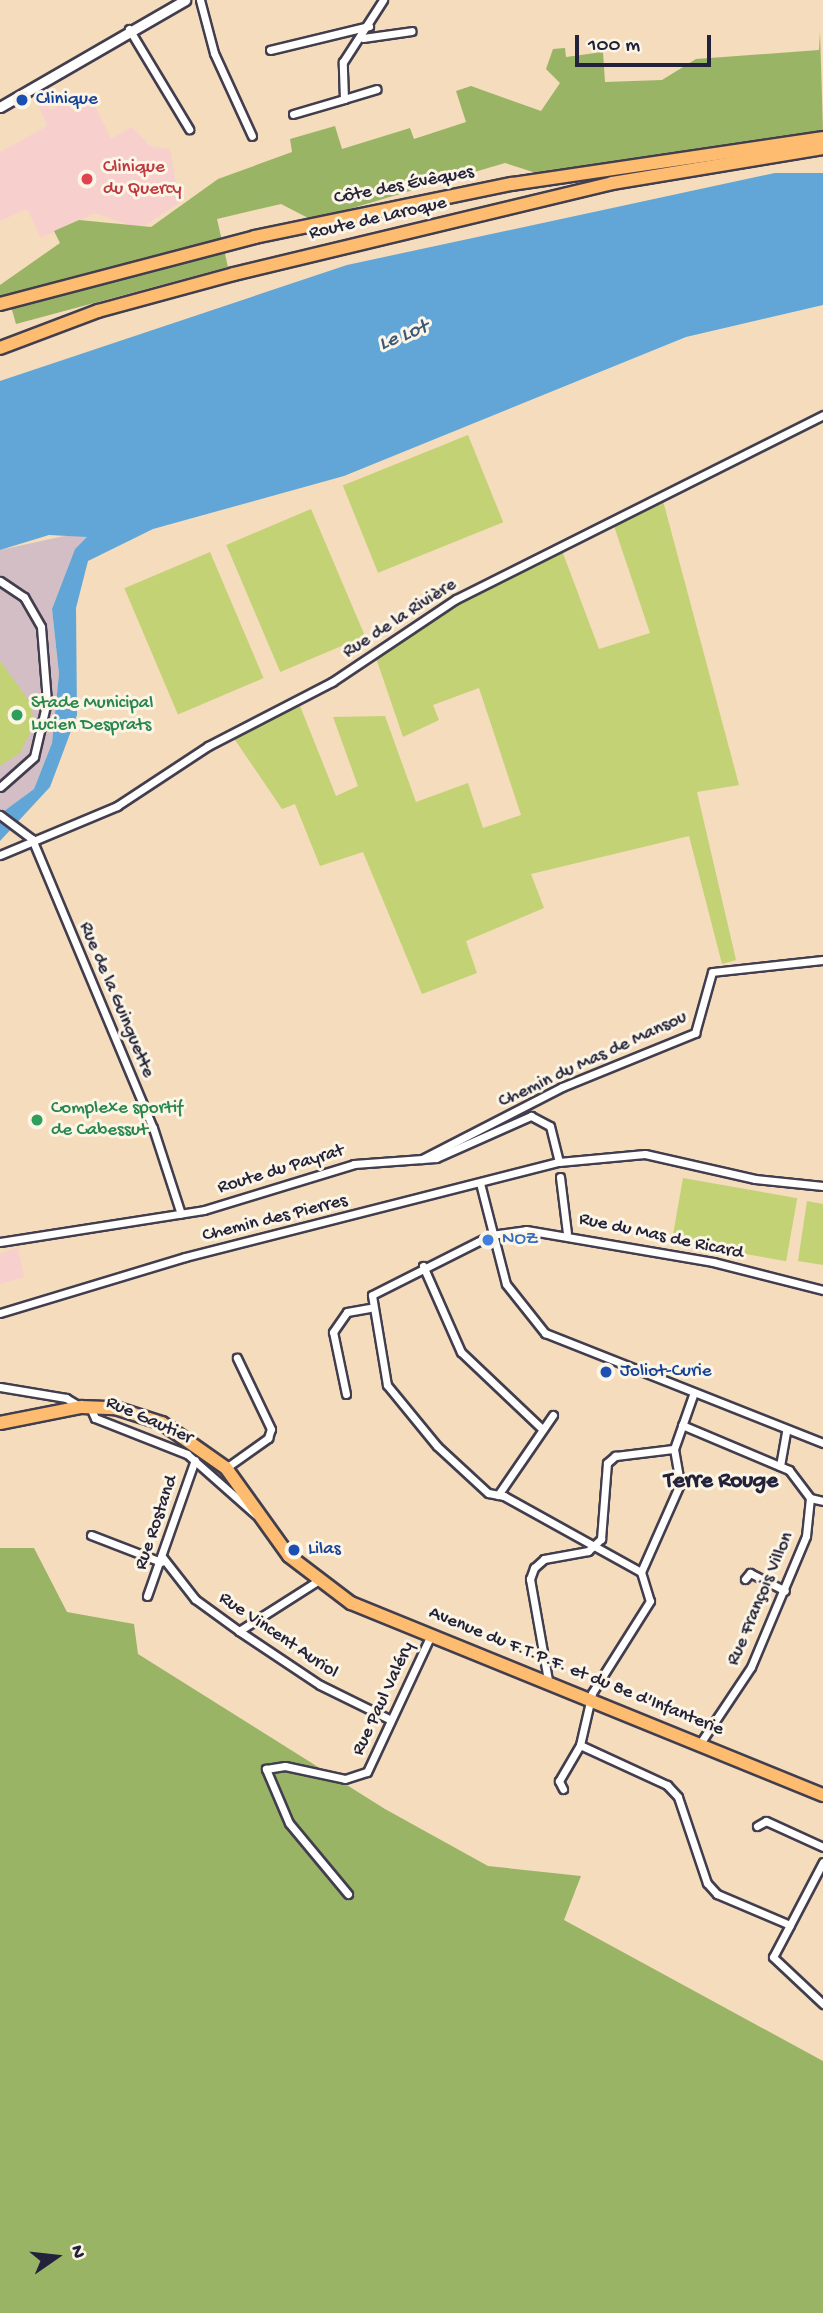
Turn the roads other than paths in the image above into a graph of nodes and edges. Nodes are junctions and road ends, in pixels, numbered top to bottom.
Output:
1 (183, 0) edge
2 (200, 0) edge
3 (383, 0) edge
4 (369, 26) junction
5 (129, 28) junction
6 (412, 31) dead end
7 (363, 38) junction
8 (270, 50) dead end
9 (377, 89) dead end
10 (344, 99) junction
11 (0, 107) edge
12 (293, 114) dead end
13 (190, 129) dead end
14 (252, 136) dead end
15 (823, 138) edge
16 (823, 148) edge
17 (823, 155) edge
18 (773, 156) junction
19 (0, 304) edge
20 (0, 348) edge
21 (823, 415) edge
22 (0, 581) edge
23 (0, 787) edge
24 (0, 815) edge
25 (32, 839) junction
26 (0, 855) edge
27 (823, 960) edge
28 (422, 1160) junction
29 (559, 1162) junction
30 (560, 1177) dead end
31 (480, 1183) junction
32 (823, 1186) edge
33 (181, 1214) junction
34 (567, 1233) junction
35 (491, 1235) junction
36 (0, 1242) edge
37 (423, 1266) junction
38 (823, 1290) edge
39 (370, 1308) junction
40 (0, 1313) edge
41 (237, 1358) dead end
42 (0, 1387) edge
43 (346, 1394) dead end
44 (693, 1395) junction
45 (85, 1407) junction
46 (553, 1415) dead end
47 (0, 1423) edge
48 (682, 1425) junction
49 (540, 1427) junction
50 (786, 1431) junction
51 (823, 1443) edge
52 (674, 1449) junction
53 (195, 1460) junction
54 (779, 1466) junction
55 (226, 1468) junction
56 (498, 1495) junction
57 (810, 1498) junction
58 (823, 1501) edge
59 (259, 1513) junction
60 (91, 1535) dead end
61 (596, 1546) junction
62 (162, 1560) junction
63 (641, 1572) junction
64 (745, 1579) dead end
65 (316, 1583) junction
66 (785, 1591) junction
67 (147, 1596) dead end
68 (239, 1631) junction
69 (432, 1635) junction
70 (548, 1681) junction
71 (593, 1700) junction
72 (391, 1720) junction
73 (701, 1742) junction
74 (580, 1745) junction
75 (563, 1789) dead end
76 (823, 1795) edge
77 (757, 1826) dead end
78 (823, 1847) edge
79 (823, 1862) edge
80 (348, 1894) dead end
81 (790, 1925) junction
82 (823, 2004) edge

1 - 5 street
2 - 14 street
3 - 4 street
4 - 7 street
4 - 8 street
5 - 11 street
5 - 13 street
6 - 7 street
7 - 10 street
9 - 10 street
10 - 12 street
15 - 19 main road, Côte des Évêques
16 - 18 main road, Route de Laroque
17 - 18 main road, Route de Laroque
18 - 20 main road, Route de Laroque
21 - 25 street, Rue de la Rivière
22 - 23 street
24 - 25 street
25 - 26 street, Rue de la Rivière
25 - 33 street, Rue de la Guinguette
27 - 28 street, Chemin du Mas de Mansou
28 - 29 street, Route du Payrat
28 - 33 street, Route du Payrat
29 - 31 street, Chemin des Pierres
29 - 32 street
30 - 34 street
31 - 35 street
31 - 40 street, Chemin des Pierres
33 - 36 street, Route du Payrat
34 - 35 street, Rue du Mas de Ricard
34 - 38 street, Rue du Mas de Ricard
35 - 37 street
35 - 44 street
37 - 39 street
37 - 49 street
39 - 43 street
39 - 56 street
41 - 55 street
42 - 45 street, Rue Gautier
44 - 48 street
44 - 50 street
45 - 47 main road
45 - 53 street, Rue Gautier
45 - 55 main road
46 - 49 street
48 - 52 street
48 - 54 street
49 - 56 street
50 - 51 street
50 - 54 street
52 - 61 street
52 - 63 street
53 - 59 street, Rue Gautier
53 - 62 street, Rue Rostand
54 - 57 street
55 - 59 main road
56 - 61 street
57 - 58 street
57 - 66 street, Rue François Villon
59 - 65 main road
60 - 62 street
61 - 63 street
61 - 70 street
62 - 67 street, Rue Rostand
62 - 68 street, Rue Vincent Auriol
63 - 71 street
64 - 66 street
65 - 68 street
65 - 69 main road, Avenue du F.T.P.F. et du 8e d'Infanterie
66 - 73 street, Rue François Villon
68 - 72 street, Rue Vincent Auriol
69 - 70 main road, Avenue du F.T.P.F. et du 8e d'Infanterie
69 - 72 street, Rue Paul Valéry
70 - 71 main road, Avenue du F.T.P.F. et du 8e d'Infanterie
71 - 73 main road, Avenue du F.T.P.F. et du 8e d'Infanterie
71 - 74 street
72 - 80 street, Rue Paul Valéry
73 - 76 main road, Avenue du F.T.P.F. et du 8e d'Infanterie
74 - 75 street
74 - 81 street
77 - 78 street
79 - 81 street
81 - 82 street

